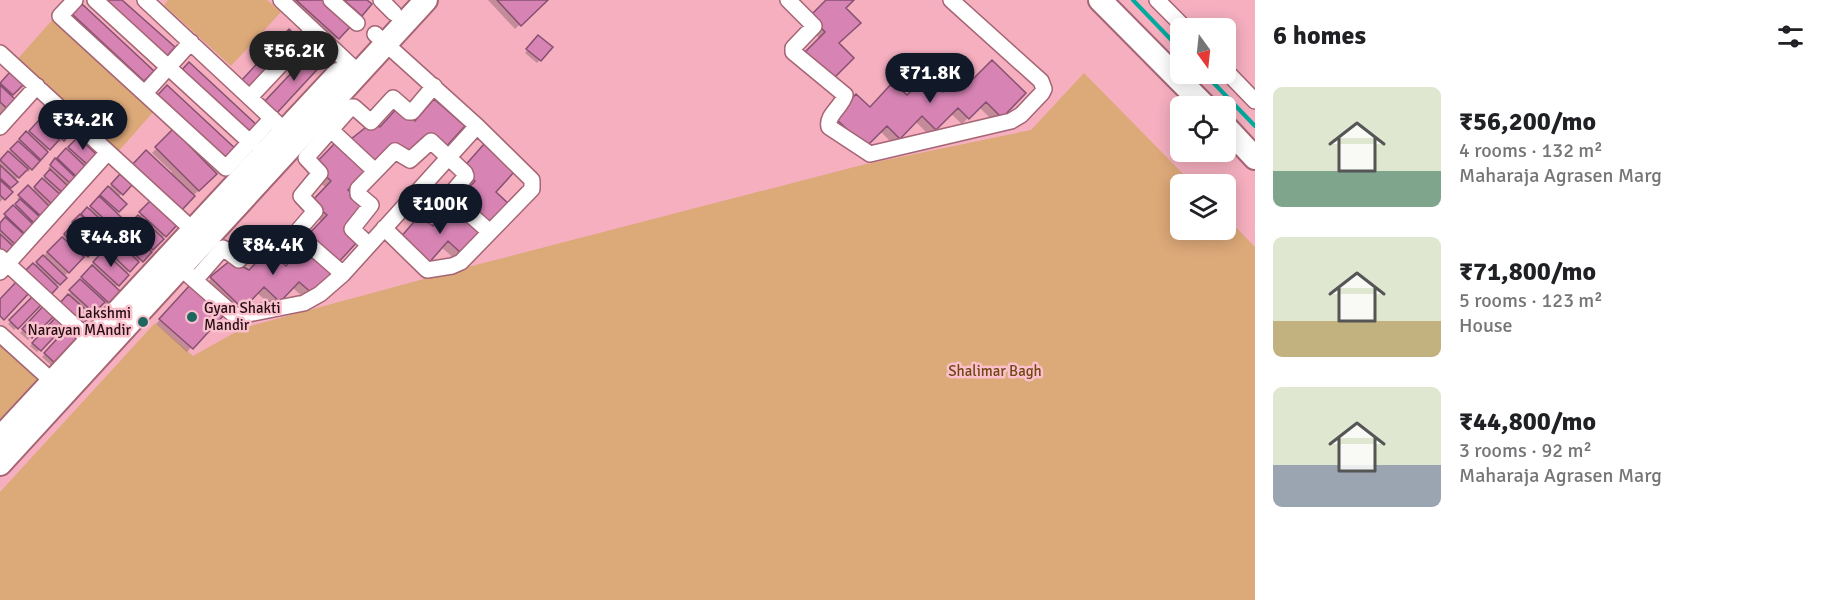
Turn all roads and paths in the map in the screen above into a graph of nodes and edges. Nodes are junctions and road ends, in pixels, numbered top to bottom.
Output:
1 (75, 0) edge
2 (95, 0) edge
3 (145, 0) edge
4 (281, 0) edge
5 (331, 0) edge
6 (426, 0) edge
7 (788, 0) edge
8 (951, 0) edge
9 (1100, 0) edge
10 (1157, 0) edge
11 (394, 4) edge
12 (1175, 18) edge
13 (313, 30) junction
14 (373, 34) junction
15 (191, 42) junction
16 (0, 53) edge
17 (168, 67) junction
18 (354, 68) junction
19 (1236, 81) edge
20 (37, 86) junction
21 (434, 86) junction
22 (145, 93) junction
23 (1195, 96) edge
24 (250, 97) junction
25 (1255, 101) edge
26 (279, 124) junction
27 (477, 126) junction
28 (0, 127) edge
29 (331, 130) junction
30 (1236, 138) edge
31 (250, 143) junction
32 (108, 152) junction
33 (448, 158) junction
34 (1255, 158) edge
35 (375, 171) junction
36 (449, 196) junction
37 (411, 198) junction
38 (384, 228) junction
39 (193, 230) junction
40 (490, 232) junction
41 (296, 233) junction
42 (369, 245) junction
43 (2, 264) edge
44 (182, 268) junction
45 (343, 274) junction
46 (0, 334) edge
47 (90, 340) junction
48 (52, 381) junction
49 (0, 438) edge
50 (0, 464) edge

1 - 22 street
2 - 17 street
3 - 15 street
4 - 13 street
5 - 14 street
6 - 14 street
7 - 8 street
9 - 23 street
10 - 12 street
11 - 14 street
13 - 18 street
13 - 24 street
14 - 18 street
14 - 21 street
15 - 17 street
15 - 24 street
16 - 20 street
17 - 22 street
17 - 31 street
18 - 26 street
18 - 44 street
19 - 25 street
20 - 28 street
20 - 32 street
21 - 27 street
21 - 29 street
22 - 31 street
24 - 26 street
26 - 31 street
26 - 39 street
27 - 33 street
27 - 40 street
29 - 35 street
29 - 41 street
30 - 34 street
32 - 39 street
32 - 43 street
33 - 35 street
33 - 36 street
33 - 37 street
35 - 42 street
36 - 37 street
36 - 40 street
37 - 38 street
38 - 40 street
38 - 42 street
39 - 44 street
41 - 44 street
41 - 45 street
42 - 45 street
43 - 47 street
44 - 45 street
44 - 47 street
44 - 50 street
46 - 48 street
47 - 48 street
48 - 49 street

